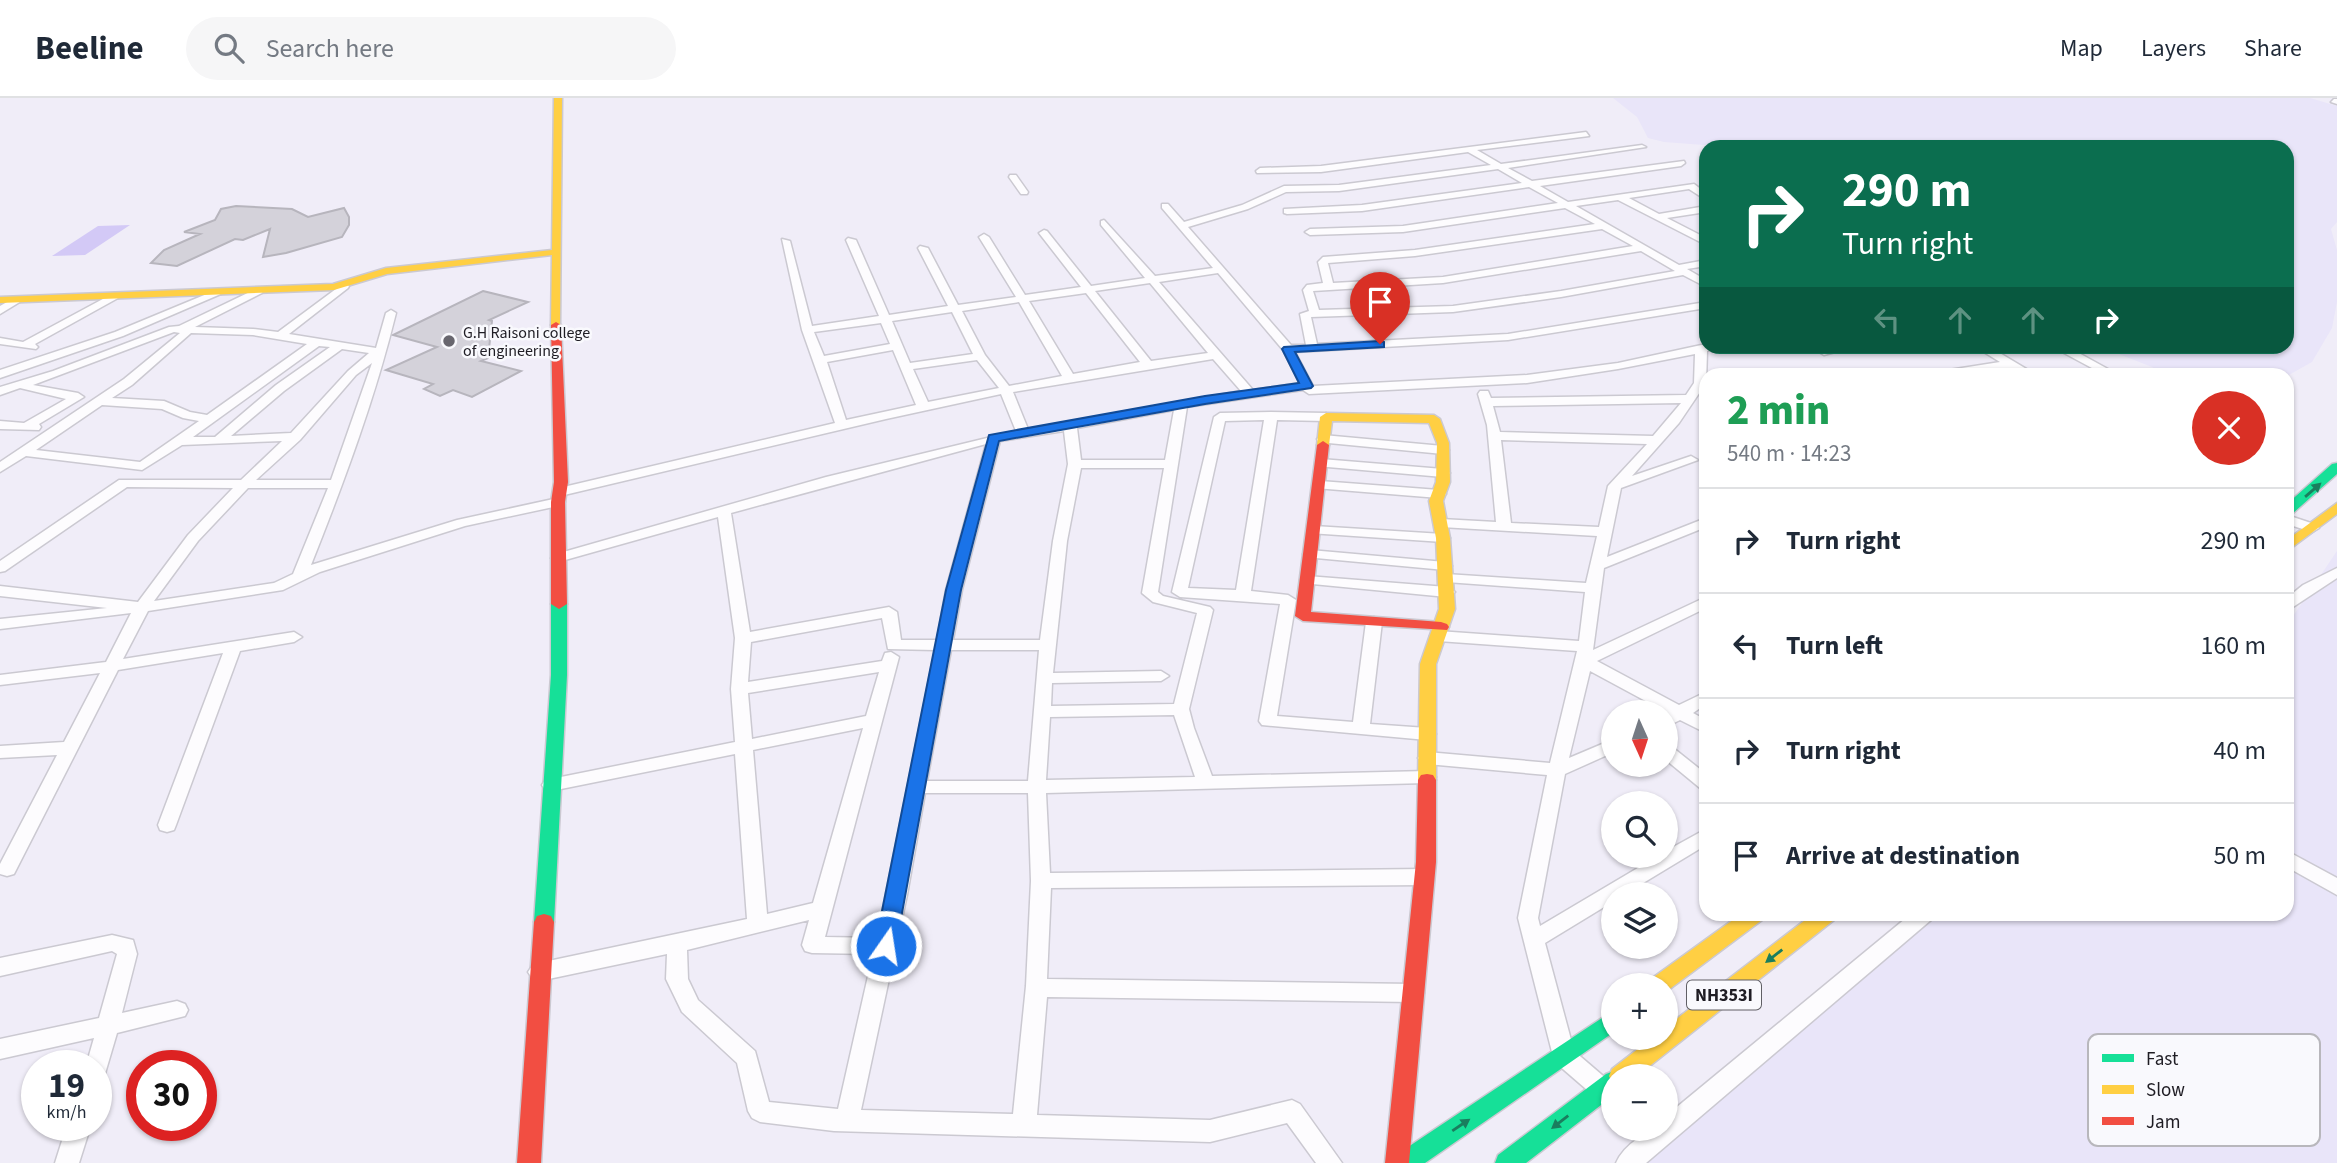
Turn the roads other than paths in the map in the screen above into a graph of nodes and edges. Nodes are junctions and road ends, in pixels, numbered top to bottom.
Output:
1 (558, 98) edge
2 (1586, 134) dead end
3 (1642, 147) dead end
4 (1469, 149) junction
5 (1681, 163) dead end
6 (1499, 167) junction
7 (1260, 170) dead end
8 (1426, 176) junction
9 (1013, 177) dead end
10 (1530, 184) junction
11 (1024, 192) dead end
12 (1699, 192) edge
13 (1458, 195) junction
14 (1620, 197) junction
15 (1469, 202) dead end
16 (1565, 204) junction
17 (1165, 206) dead end
18 (1480, 208) dead end
19 (1699, 210) edge
20 (1287, 211) dead end
21 (1490, 214) junction
22 (1657, 217) junction
23 (1104, 223) dead end
24 (1182, 226) junction
25 (1604, 226) junction
26 (1384, 231) junction
27 (1310, 232) dead end
28 (1044, 233) dead end
29 (1699, 233) edge
30 (1692, 234) junction
31 (984, 237) dead end
32 (1699, 238) edge
33 (851, 240) dead end
34 (785, 241) dead end
35 (923, 248) dead end
36 (1642, 248) junction
37 (556, 252) junction
38 (1391, 255) junction
39 (1699, 264) edge
40 (1220, 270) junction
41 (1681, 270) junction
42 (1153, 280) junction
43 (1699, 280) edge
44 (344, 285) junction
45 (1329, 286) junction
46 (1088, 289) junction
47 (258, 291) junction
48 (218, 293) junction
49 (114, 296) junction
50 (1020, 298) junction
51 (0, 300) edge
52 (18, 300) junction
53 (1699, 306) edge
54 (956, 307) junction
55 (0, 311) edge
56 (391, 313) dead end
57 (1315, 314) junction
58 (885, 317) junction
59 (183, 330) junction
60 (808, 330) junction
61 (280, 337) junction
62 (0, 341) edge
63 (317, 342) junction
64 (24, 345) junction
65 (339, 346) junction
66 (897, 346) junction
67 (1312, 348) junction
68 (1288, 349) junction
69 (1699, 350) edge
70 (380, 352) junction
71 (61, 353) junction
72 (1993, 354) edge
73 (2072, 354) edge
74 (1216, 355) junction
75 (980, 356) junction
76 (820, 360) junction
77 (2010, 364) junction
78 (1148, 365) junction
79 (906, 367) junction
80 (1986, 368) edge
81 (2018, 368) edge
82 (2099, 368) edge
83 (0, 374) edge
84 (1069, 378) junction
85 (0, 379) edge
86 (1481, 382) junction
87 (20, 385) junction
88 (1307, 386) junction
89 (1004, 388) junction
90 (1699, 388) edge
91 (0, 391) edge
92 (1250, 394) junction
93 (1689, 399) junction
94 (102, 401) junction
95 (1486, 402) junction
96 (1181, 404) junction
97 (923, 406) junction
98 (1271, 416) junction
99 (1326, 417) junction
100 (209, 419) junction
101 (0, 425) edge
102 (842, 426) junction
103 (1070, 426) junction
104 (25, 427) junction
105 (62, 429) junction
106 (1023, 433) junction
107 (1494, 436) junction
108 (295, 437) junction
109 (994, 438) junction
110 (1323, 439) junction
111 (1656, 440) junction
112 (179, 441) junction
113 (218, 441) junction
114 (1443, 450) junction
115 (24, 452) junction
116 (1691, 460) dead end
117 (1321, 463) junction
118 (3, 464) edge
119 (1075, 464) junction
120 (1171, 464) junction
121 (142, 466) junction
122 (2337, 467) edge
123 (1443, 473) junction
124 (124, 483) junction
125 (242, 483) junction
126 (337, 484) junction
127 (1320, 485) junction
128 (1615, 486) junction
129 (1439, 494) junction
130 (559, 497) junction
131 (2294, 505) edge
132 (2337, 507) edge
133 (724, 510) junction
134 (2294, 522) edge
135 (1699, 525) edge
136 (1504, 527) junction
137 (2312, 528) junction
138 (1314, 530) junction
139 (1442, 531) junction
140 (1604, 533) junction
141 (2294, 542) edge
142 (1310, 554) junction
143 (558, 558) junction
144 (1597, 566) junction
145 (0, 568) edge
146 (2337, 572) edge
147 (299, 577) junction
148 (1446, 579) junction
149 (1307, 580) junction
150 (1593, 588) junction
151 (0, 591) edge
152 (1243, 595) junction
153 (2294, 600) edge
154 (1699, 605) edge
155 (142, 607) junction
156 (1374, 622) junction
157 (0, 624) edge
158 (1439, 631) junction
159 (294, 637) dead end
160 (743, 638) junction
161 (894, 645) junction
162 (944, 645) junction
163 (1049, 645) junction
164 (233, 647) junction
165 (1585, 654) junction
166 (889, 665) junction
167 (112, 666) junction
168 (1161, 676) dead end
169 (1044, 678) junction
170 (0, 680) edge
171 (739, 689) junction
172 (1650, 700) edge
173 (1699, 701) edge
174 (1181, 709) junction
175 (1042, 712) junction
176 (1678, 714) edge
177 (1678, 718) edge
178 (874, 720) junction
179 (1699, 725) edge
180 (1362, 728) junction
181 (1427, 734) junction
182 (744, 745) junction
183 (70, 748) junction
184 (1601, 751) edge
185 (0, 752) edge
186 (1427, 758) junction
187 (1678, 761) edge
188 (1557, 771) junction
189 (1427, 777) junction
190 (1699, 777) edge
191 (1206, 783) junction
192 (551, 785) junction
193 (918, 787) junction
194 (1037, 787) junction
195 (167, 825) dead end
196 (1699, 840) edge
197 (2294, 862) edge
198 (7, 869) dead end
199 (1424, 877) junction
200 (1041, 881) junction
201 (2337, 887) edge
202 (822, 909) junction
203 (1746, 921) edge
204 (1819, 921) edge
205 (1916, 921) edge
206 (758, 924) junction
207 (1532, 940) junction
208 (677, 944) junction
209 (886, 946) junction
210 (0, 967) edge
211 (539, 972) junction
212 (1675, 973) edge
213 (1037, 986) junction
214 (1413, 992) junction
215 (177, 1010) dead end
216 (111, 1024) junction
217 (1601, 1029) edge
218 (0, 1049) edge
219 (103, 1050) edge
220 (1564, 1056) junction
221 (1635, 1064) edge
222 (1601, 1080) edge
223 (1601, 1090) edge
224 (847, 1120) junction
225 (1024, 1125) junction
226 (74, 1141) edge
227 (67, 1163) edge
228 (529, 1163) edge
229 (1330, 1163) edge
230 (1397, 1163) edge
231 (1405, 1163) edge
232 (1507, 1163) edge
233 (1628, 1163) edge

1 - 37 main road
2 - 4 street
3 - 6 street
4 - 6 street
4 - 7 street
5 - 10 street
6 - 8 street
6 - 10 street
8 - 13 street
8 - 24 street
9 - 11 street
10 - 13 street
10 - 16 street
12 - 14 street
13 - 15 street
13 - 20 street
14 - 16 street
14 - 22 street
16 - 21 street
16 - 25 street
17 - 24 street
18 - 21 street
19 - 22 street
21 - 26 street
22 - 30 street
23 - 42 street
24 - 40 street
25 - 36 street
25 - 38 street
26 - 27 street
26 - 38 street
28 - 46 street
29 - 30 street
30 - 32 street
31 - 50 street
33 - 58 street
34 - 60 street
35 - 54 street
36 - 41 street
36 - 45 street
37 - 44 main road
37 - 130 main road
38 - 45 street
39 - 41 street
40 - 42 street
40 - 68 street
41 - 43 street
41 - 57 street
42 - 46 street
42 - 74 street
44 - 47 main road
44 - 61 street
45 - 57 street
46 - 50 street
46 - 78 street
47 - 48 main road
47 - 59 street
48 - 49 main road
48 - 71 street
49 - 52 main road
49 - 64 street
50 - 54 street
50 - 84 street
51 - 52 main road
52 - 55 street
53 - 67 street
54 - 58 street
54 - 75 street
56 - 70 street
57 - 67 street
58 - 60 street
58 - 66 street
59 - 61 street
59 - 87 street
59 - 94 street
60 - 76 street
61 - 63 street
62 - 64 street
63 - 65 street
63 - 100 street
64 - 71 street
65 - 70 street
65 - 113 street
66 - 76 street
66 - 79 street
67 - 68 street
68 - 88 street
69 - 86 street
70 - 108 street
70 - 126 street
71 - 83 street
72 - 77 street
73 - 82 street
74 - 78 street
74 - 92 street
75 - 79 street
75 - 89 street
76 - 102 street
77 - 80 street
77 - 81 street
78 - 84 street
79 - 97 street
84 - 89 street
85 - 87 street
86 - 88 street
86 - 95 street
87 - 91 street
87 - 104 street
88 - 92 street
89 - 97 street
89 - 106 street
90 - 93 street
92 - 96 street
93 - 95 street
93 - 111 street
94 - 100 street
94 - 105 street
95 - 107 street
96 - 103 street
96 - 120 street
97 - 102 street
98 - 99 street
98 - 152 street
98 - 152 street
99 - 110 main road
99 - 114 main road
100 - 112 street
101 - 104 street
102 - 130 street
103 - 106 street
103 - 119 street
104 - 105 street
105 - 115 street
106 - 109 street
107 - 111 street
107 - 136 street
108 - 113 street
108 - 125 street
109 - 133 street
109 - 162 street
110 - 114 street
110 - 117 main road
111 - 128 street
112 - 113 street
112 - 121 street
114 - 123 main road
115 - 118 street
115 - 121 street
116 - 128 street
117 - 123 street
117 - 127 main road
119 - 120 street
119 - 163 street
120 - 174 street
121 - 124 street
131 -> 122 main road
123 - 129 main road
124 - 125 street
124 - 145 street
125 - 126 street
125 - 155 street
126 - 147 street
127 - 129 street
127 - 138 main road
128 - 140 street
129 - 139 main road
130 - 143 main road
130 - 147 street
132 - 137 main road
133 - 143 street
133 - 160 street
134 - 137 street
135 - 144 street
136 - 139 street
136 - 140 street
137 - 141 main road
138 - 139 street
138 - 142 main road
139 - 148 main road
140 - 144 street
142 - 148 street
142 - 149 main road
143 - 192 main road
144 - 150 street
146 - 153 street
147 - 155 street
148 - 149 street
148 - 150 street
148 - 158 main road
149 - 156 main road
150 - 165 street
151 - 155 street
152 - 180 street
154 - 165 street
155 - 157 street
155 - 167 street
156 - 158 main road
156 - 180 street
158 - 165 street
158 - 181 main road
159 - 164 street
160 - 161 street
160 - 171 street
161 - 162 street
161 - 166 street
162 - 163 street
162 - 193 street
163 - 169 street
164 - 167 street
164 - 195 street
165 - 172 street
165 - 188 street
166 - 171 street
166 - 178 street
167 - 170 street
167 - 183 street
168 - 169 street
169 - 175 street
171 - 182 street
173 - 176 street
174 - 175 street
174 - 191 street
175 - 194 street
177 - 179 street
178 - 182 street
178 - 202 street
180 - 181 street
181 - 186 main road
182 - 192 street
182 - 206 street
183 - 185 street
183 - 198 street
184 - 188 street
186 - 188 street
186 - 189 main road
187 - 190 street
188 - 207 street
189 - 191 street
189 - 199 main road
191 - 194 street
192 - 211 main road
193 - 194 street
193 - 209 street
194 - 200 street
196 - 207 street
197 - 201 street
199 - 200 street
199 - 214 main road
200 - 213 street
202 - 206 street
202 - 209 street
203 - 212 main road, NH353I
204 -> 221 main road, NH353I
205 - 233 street
206 - 208 street
207 - 220 street
208 - 211 street
208 - 224 street
209 - 224 street
210 - 216 street
211 - 228 main road
213 - 214 street
213 - 225 street
214 - 230 main road
215 - 216 street
216 - 218 street
216 - 219 street
217 - 220 main road
220 - 222 street
231 -> 220 main road
223 -> 232 main road
224 - 225 street
225 - 229 street
226 - 227 street

